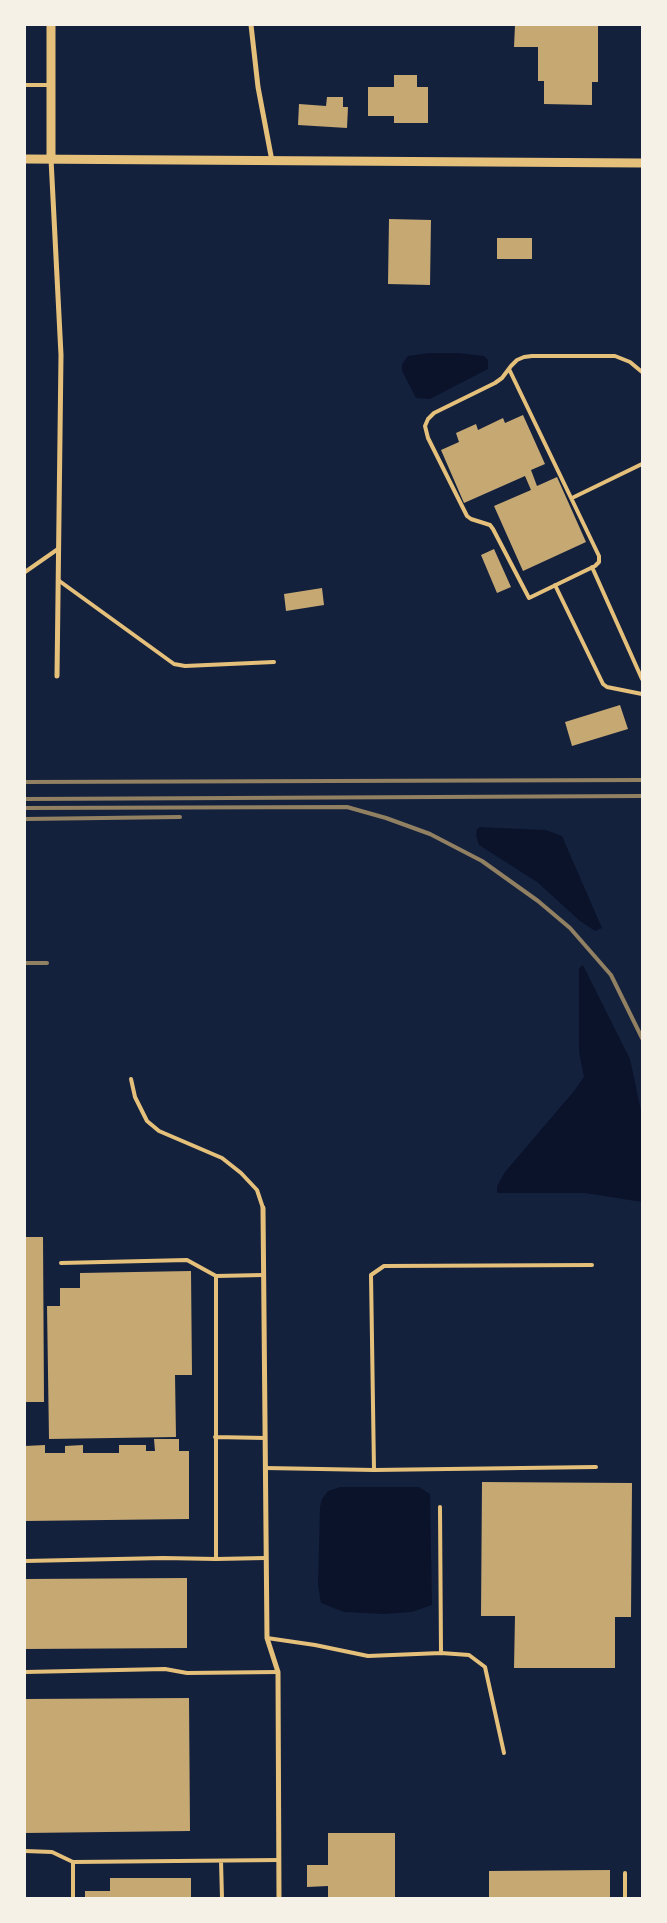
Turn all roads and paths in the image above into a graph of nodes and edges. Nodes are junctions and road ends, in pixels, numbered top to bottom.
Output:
1 (52, 25) edge
2 (251, 25) edge
3 (25, 85) edge
4 (51, 85) junction
5 (25, 159) edge
6 (51, 159) junction
7 (272, 161) junction
8 (642, 163) edge
9 (509, 369) junction
10 (642, 372) edge
11 (642, 464) edge
12 (572, 498) junction
13 (58, 549) junction
14 (592, 567) junction
15 (25, 572) edge
16 (58, 580) junction
17 (555, 585) junction
18 (274, 662) dead end
19 (57, 676) dead end
20 (642, 679) edge
21 (642, 694) edge
22 (131, 1079) dead end
23 (263, 1208) joint
24 (61, 1263) dead end
25 (592, 1265) dead end
26 (263, 1274) junction
27 (216, 1276) junction
28 (215, 1437) junction
29 (265, 1438) junction
30 (596, 1467) dead end
31 (266, 1468) junction
32 (374, 1470) junction
33 (440, 1508) dead end
34 (265, 1558) junction
35 (216, 1559) junction
36 (25, 1561) edge
37 (267, 1638) junction
38 (441, 1653) junction
39 (25, 1672) edge
40 (278, 1672) junction
41 (504, 1753) dead end
42 (25, 1851) edge
43 (279, 1860) junction
44 (221, 1861) junction
45 (73, 1862) junction
46 (624, 1873) dead end
47 (73, 1898) edge
48 (222, 1898) edge
49 (279, 1898) edge
50 (625, 1898) edge

1 - 4 street
2 - 7 street
3 - 4 lane
4 - 6 street
5 - 6 street
6 - 7 street
6 - 13 street
7 - 8 street
9 - 10 lane
9 - 12 lane
9 - 17 lane
11 - 12 lane
12 - 14 lane
13 - 15 lane
13 - 16 street
14 - 17 lane
14 - 20 lane
16 - 18 lane
16 - 19 street
17 - 21 lane
22 - 23 lane
23 - 26 street
24 - 27 lane
25 - 32 lane
26 - 27 lane
26 - 29 street
27 - 28 lane
28 - 29 lane
28 - 35 lane
29 - 31 street
30 - 32 lane
31 - 32 lane
31 - 34 street
33 - 38 lane
34 - 35 lane
34 - 37 street
35 - 36 lane
37 - 38 lane
37 - 40 street
38 - 41 lane
39 - 40 lane
40 - 43 street
42 - 45 lane
43 - 44 lane
43 - 49 street
44 - 45 lane
44 - 48 lane
45 - 47 lane
46 - 50 lane

